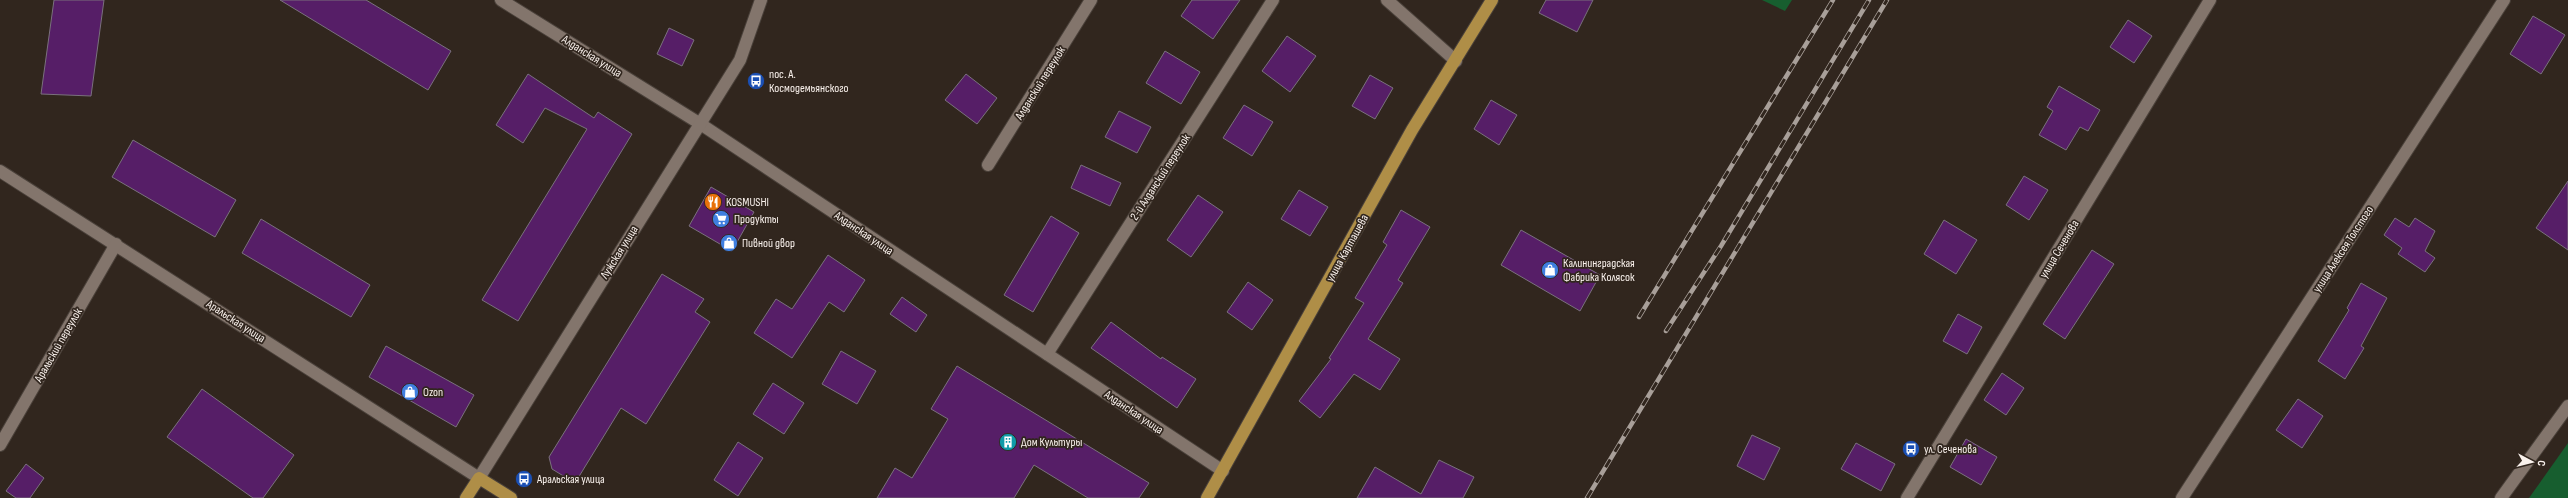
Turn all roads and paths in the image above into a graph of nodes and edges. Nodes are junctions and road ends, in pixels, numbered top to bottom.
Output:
1 (501, 0) edge
2 (761, 0) edge
3 (1091, 0) edge
4 (1272, 0) edge
5 (1387, 0) edge
6 (1492, 0) edge
7 (2210, 0) edge
8 (2504, 0) edge
9 (1456, 61) junction
10 (699, 123) junction
11 (988, 165) dead end
12 (0, 171) edge
13 (116, 244) junction
14 (1047, 354) junction
15 (2568, 406) edge
16 (0, 446) edge
17 (1223, 471) junction
18 (479, 478) junction
19 (466, 498) edge
20 (511, 498) edge
21 (1207, 498) edge
22 (1907, 498) edge
23 (2182, 498) edge
24 (2501, 498) edge

1 - 10 street, Алданская улица
2 - 10 street, Лужская улица
3 - 11 street, Алданский переулок
4 - 14 street, 2-й Алданский переулок
5 - 9 street
6 - 9 main road, улица Карташева
7 - 22 street, улица Сеченова
8 - 23 street, улица Алексея Толстого
9 - 17 main road, улица Карташева
10 - 14 street, Алданская улица
10 - 18 street, Лужская улица
12 - 13 street, Аральская улица
13 - 16 street, Аральский переулок
13 - 18 street, Аральская улица
14 - 17 street, Алданская улица
15 - 24 street
17 - 21 main road, улица Карташева
18 - 19 main road, Лужская улица
18 - 20 main road, Аральская улица

